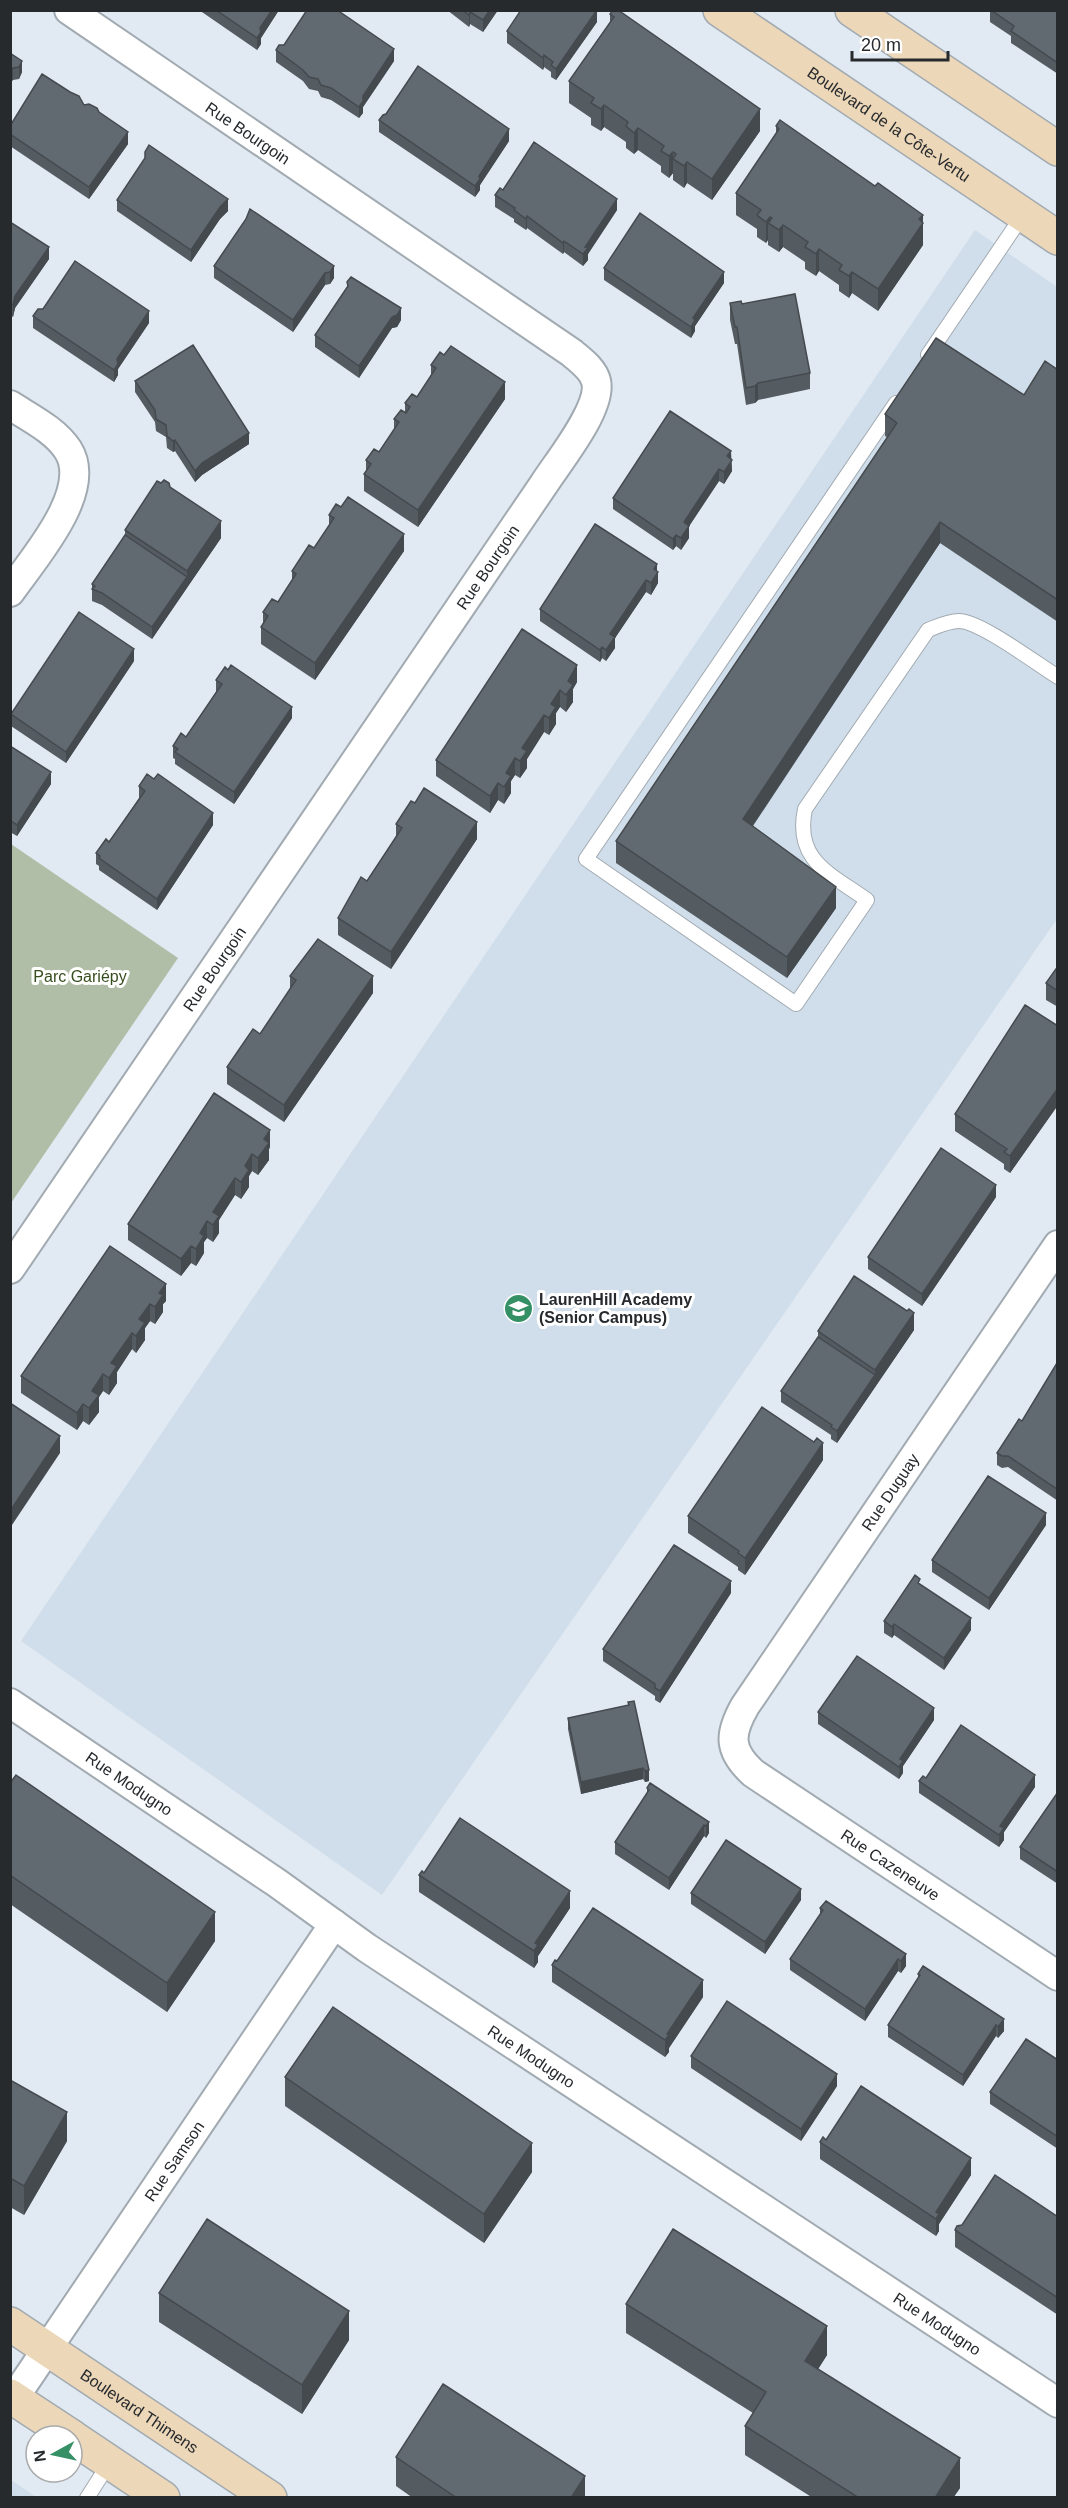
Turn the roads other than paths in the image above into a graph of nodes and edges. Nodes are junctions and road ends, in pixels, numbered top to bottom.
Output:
1 (720, 10) edge
2 (852, 10) edge
3 (80, 14) edge
4 (1058, 149) edge
5 (1023, 215) junction
6 (1058, 238) edge
7 (919, 368) edge
8 (906, 388) edge
9 (10, 405) edge
10 (10, 592) edge
11 (1058, 677) edge
12 (1058, 1245) edge
13 (11, 1268) edge
14 (10, 1703) edge
15 (733, 1744) joint
16 (334, 1924) junction
17 (1058, 1976) edge
18 (10, 2324) edge
19 (46, 2349) junction
20 (12, 2397) edge
21 (1058, 2403) edge
22 (54, 2424) edge
23 (84, 2444) edge
24 (110, 2462) junction
25 (87, 2498) edge
26 (163, 2498) edge
27 (270, 2498) edge

1 - 5 main road, Boulevard de la Côte-Vertu
2 - 4 main road
3 - 13 street, Rue Bourgoin
5 - 6 main road, Boulevard de la Côte-Vertu
5 - 7 lane
8 - 11 lane
9 - 10 street
12 - 15 street, Rue Duguay
14 - 16 street, Rue Modugno
15 - 17 street, Rue Cazeneuve
16 - 19 street, Rue Samson
16 - 21 street, Rue Modugno
18 - 19 main road, Boulevard Thimens
19 - 20 street, Rue Samson
19 - 27 main road, Boulevard Thimens
20 - 22 main road
23 - 24 main road
24 - 25 lane
24 - 26 main road

